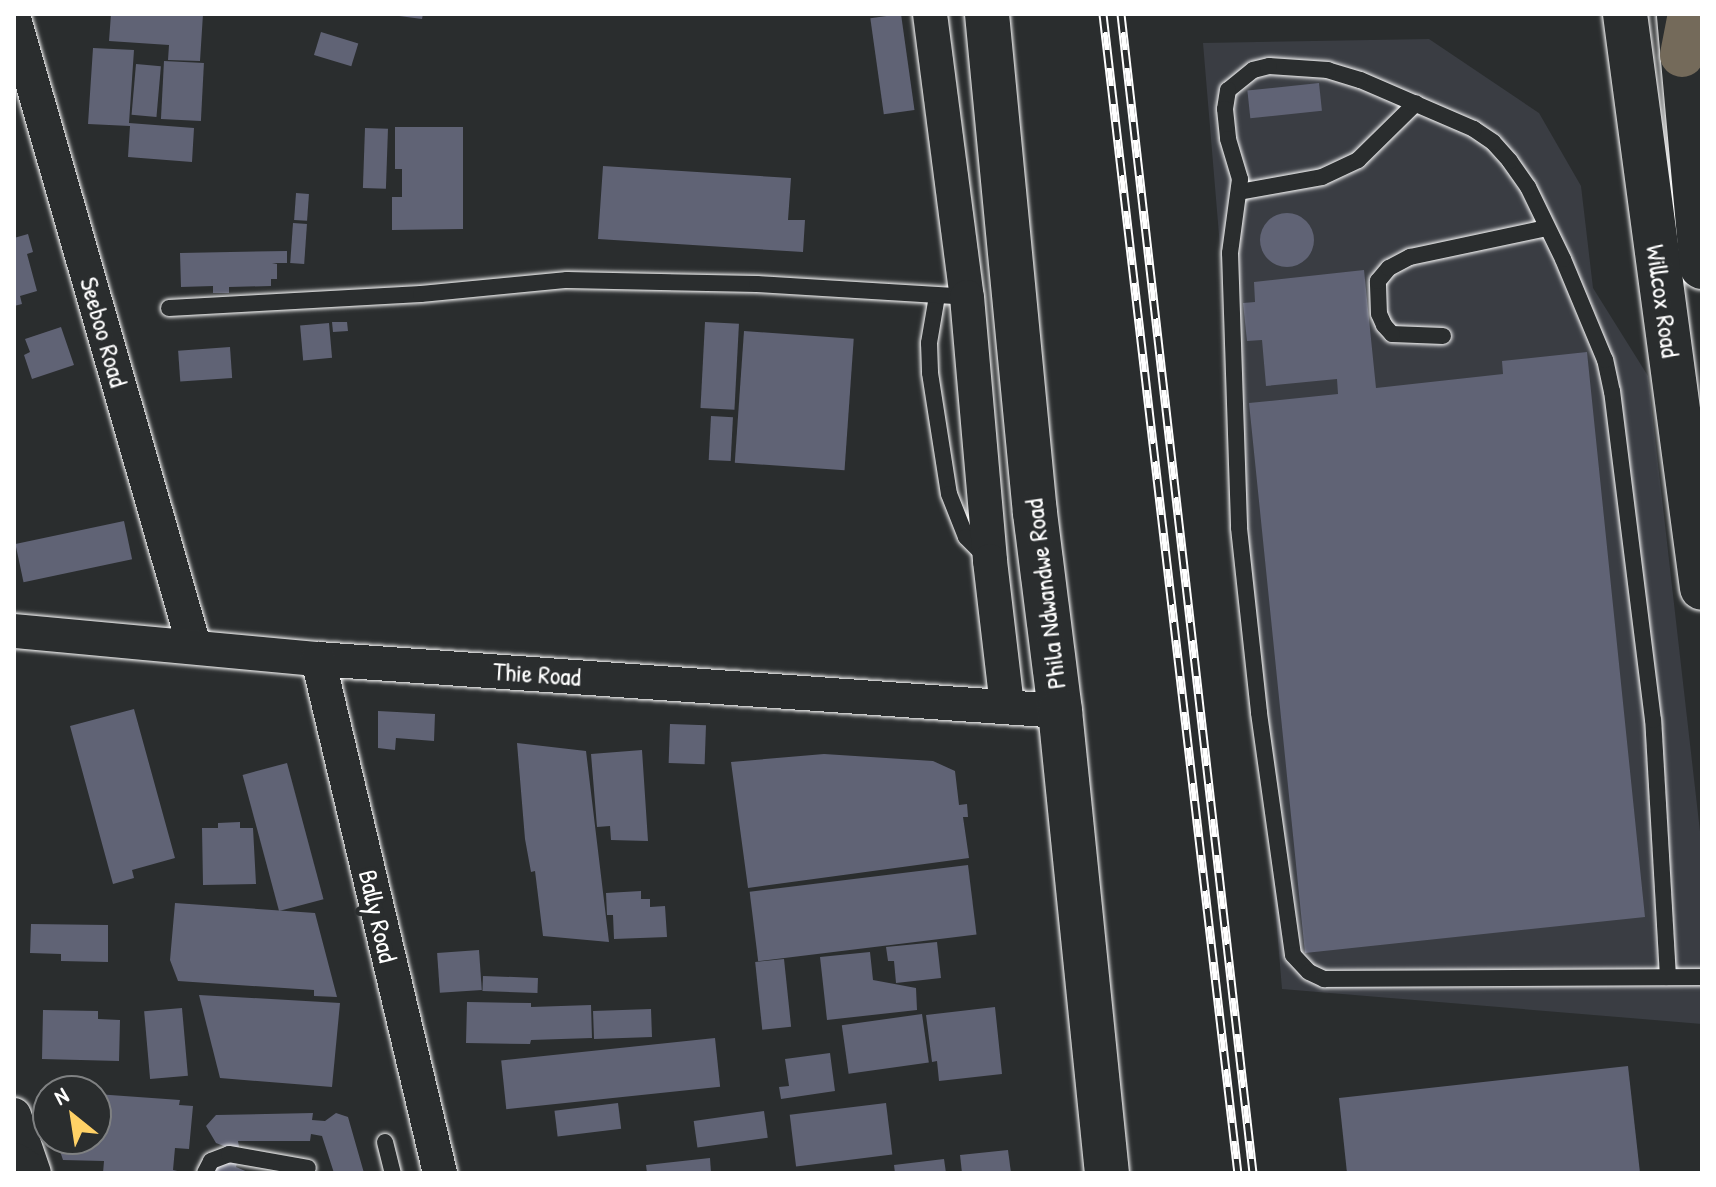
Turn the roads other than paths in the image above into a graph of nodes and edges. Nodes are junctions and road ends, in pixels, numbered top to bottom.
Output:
1 (930, 14) edge
2 (987, 14) edge
3 (1625, 14) edge
4 (14, 19) edge
5 (1684, 28) edge
6 (1416, 103) junction
7 (1239, 192) junction
8 (1546, 228) junction
9 (1702, 267) edge
10 (952, 297) junction
11 (169, 308) dead end
12 (1443, 336) dead end
13 (1702, 588) edge
14 (14, 631) edge
15 (194, 646) junction
16 (318, 659) junction
17 (1007, 706) junction
18 (1060, 711) junction
19 (1668, 977) junction
20 (1702, 977) edge
21 (14, 1115) edge
22 (385, 1142) dead end
23 (14, 1165) edge
24 (308, 1168) dead end
25 (26, 1173) edge
26 (34, 1173) edge
27 (205, 1173) edge
28 (393, 1173) edge
29 (440, 1173) edge
30 (1107, 1173) edge

1 - 10 street, Phila Ndwandwe Road
2 - 18 street, Phila Ndwandwe Road
3 - 13 street, Willcox Road
4 - 15 street, Seeboo Road
5 - 9 street, Willcox Road
6 - 7 lane
6 - 7 lane
6 - 8 lane
7 - 19 lane
8 - 12 lane
8 - 19 lane
10 - 11 lane
10 - 17 street, Phila Ndwandwe Road
14 - 15 street, Thie Road
15 - 16 street, Thie Road
16 - 17 street, Thie Road
16 - 29 street, Bally Road
17 - 18 street, Thie Road
18 - 30 street, Phila Ndwandwe Road
19 - 20 lane
21 - 26 street
22 - 28 lane
23 - 25 street
24 - 27 lane

